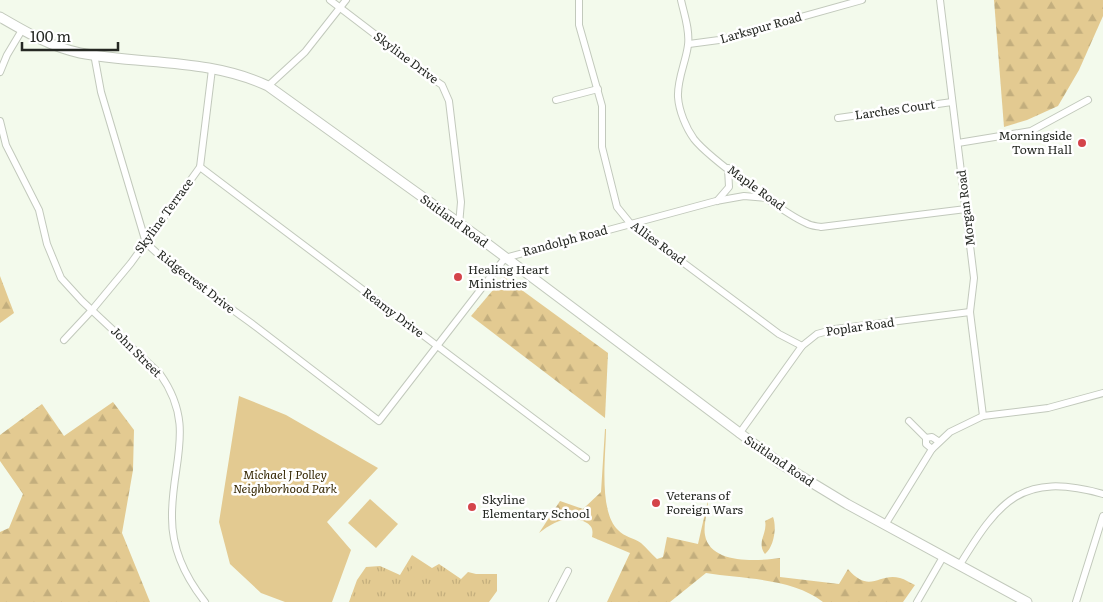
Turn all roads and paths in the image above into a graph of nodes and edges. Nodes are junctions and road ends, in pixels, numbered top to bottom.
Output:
1 (330, 0) edge
2 (346, 0) edge
3 (579, 0) edge
4 (680, 0) edge
5 (862, 0) edge
6 (940, 0) edge
7 (340, 9) junction
8 (0, 17) edge
9 (22, 30) junction
10 (689, 44) junction
11 (94, 54) junction
12 (212, 69) junction
13 (0, 72) edge
14 (268, 86) junction
15 (598, 89) junction
16 (556, 100) dead end
17 (1088, 100) dead end
18 (952, 102) junction
19 (838, 118) dead end
20 (0, 121) edge
21 (958, 143) junction
22 (200, 167) junction
23 (728, 168) junction
24 (768, 198) junction
25 (716, 201) junction
26 (966, 209) junction
27 (630, 223) junction
28 (459, 224) junction
29 (146, 243) junction
30 (505, 258) junction
31 (92, 310) junction
32 (970, 312) junction
33 (64, 340) dead end
34 (436, 345) junction
35 (802, 346) junction
36 (1103, 393) edge
37 (983, 416) junction
38 (909, 421) dead end
39 (739, 434) junction
40 (926, 438) junction
41 (938, 441) junction
42 (932, 449) junction
43 (586, 458) dead end
44 (1103, 494) edge
45 (1103, 516) edge
46 (885, 525) junction
47 (943, 557) junction
48 (959, 566) junction
49 (568, 571) dead end
50 (205, 602) edge
51 (552, 602) edge
52 (917, 602) edge
53 (1027, 602) edge
54 (1076, 602) edge

1 - 7 street, Skyline Drive
2 - 7 street
3 - 15 street, Allies Road
4 - 10 street, Maple Road
5 - 10 street, Larkspur Road
6 - 18 street, Morgan Road
7 - 14 street
7 - 28 street, Skyline Drive
8 - 9 main road, Suitland Road
9 - 11 main road, Suitland Road
9 - 13 street
10 - 23 street, Maple Road
11 - 12 main road, Suitland Road
11 - 29 street, Ridgecrest Drive
12 - 14 main road, Suitland Road
12 - 22 street, Skyline Terrace
14 - 28 main road, Suitland Road
15 - 16 street
15 - 27 street, Allies Road
17 - 21 street
18 - 19 street, Larches Court
18 - 21 street, Morgan Road
20 - 31 street, John Street
21 - 26 street, Morgan Road
22 - 29 street, Skyline Terrace
22 - 34 street, Reamy Drive
23 - 24 street, Maple Road
23 - 25 street
24 - 25 street, Randolph Road
24 - 26 street, Maple Road
25 - 27 street, Randolph Road
26 - 32 street, Morgan Road
27 - 30 street, Randolph Road
27 - 35 street, Allies Road
28 - 30 main road, Suitland Road
29 - 31 street, Skyline Terrace
29 - 34 street, Ridgecrest Drive
30 - 34 street
30 - 39 main road, Suitland Road
31 - 33 street, Skyline Terrace
31 - 50 street, John Street
32 - 35 street, Poplar Road
32 - 37 street, Morgan Road
34 - 43 street, Reamy Drive
35 - 39 street, Poplar Road
36 - 37 street
37 - 41 street
38 - 40 street
39 - 46 main road, Suitland Road
40 - 41 street
40 - 42 street
41 - 42 street
42 - 46 street
44 - 48 street
45 - 54 street
46 - 47 main road, Suitland Road
47 - 48 main road, Suitland Road
47 - 52 street
48 - 53 main road, Suitland Road
49 - 51 street

